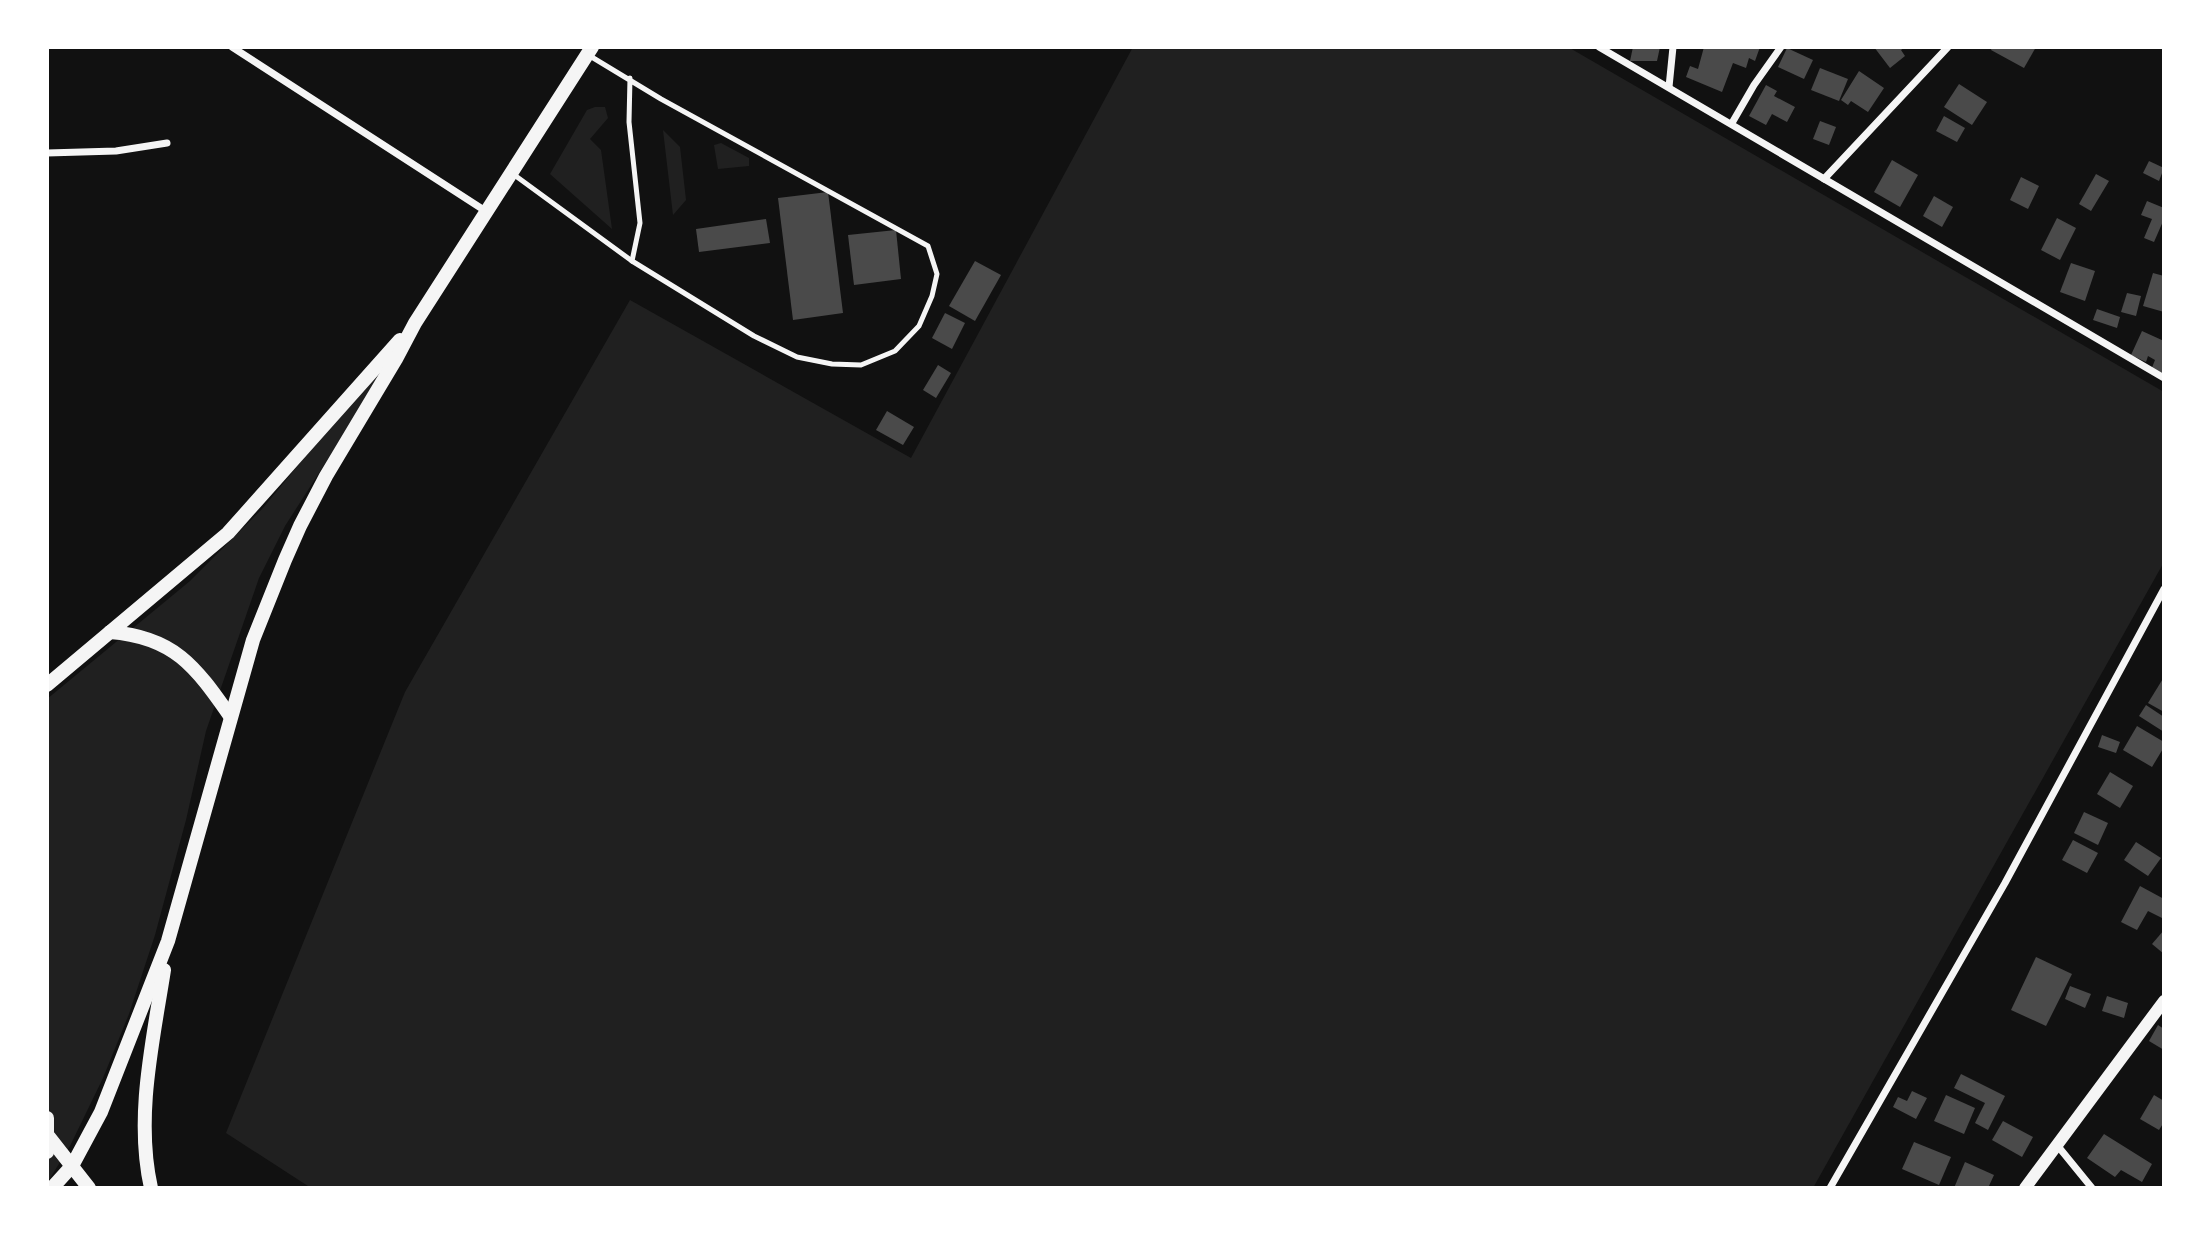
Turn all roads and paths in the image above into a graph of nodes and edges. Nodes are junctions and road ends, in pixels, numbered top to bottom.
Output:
1 (232, 47) edge
2 (1599, 47) edge
3 (1673, 47) edge
4 (1781, 47) edge
5 (1948, 47) edge
6 (590, 51) edge
7 (630, 78) junction
8 (1669, 87) junction
9 (1732, 123) junction
10 (167, 143) dead end
11 (47, 153) edge
12 (511, 172) junction
13 (1824, 179) junction
14 (487, 212) junction
15 (632, 261) junction
16 (415, 323) junction
17 (2164, 378) edge
18 (2164, 589) edge
19 (110, 632) junction
20 (47, 685) edge
21 (230, 716) junction
22 (168, 941) junction
23 (2164, 1001) edge
24 (47, 1118) edge
25 (48, 1144) edge
26 (2057, 1145) junction
27 (72, 1166) junction
28 (52, 1188) edge
29 (89, 1188) edge
30 (151, 1188) edge
31 (1830, 1188) edge
32 (2025, 1188) edge
33 (2092, 1188) edge

1 - 14 street
2 - 8 street
3 - 8 street
4 - 9 street
5 - 13 street
6 - 7 lane
6 - 12 main road
7 - 15 lane
7 - 15 lane
8 - 9 street
9 - 13 street
10 - 11 street
12 - 14 main road
12 - 15 lane
13 - 17 street
14 - 16 main road
16 - 19 main road
16 - 21 main road
18 - 31 street
19 - 20 main road
19 - 21 main road
21 - 22 main road
22 - 27 main road
22 - 30 main road
23 - 26 street
24 - 25 main road
25 - 27 main road
26 - 32 street
26 - 33 street
27 - 28 main road
27 - 29 main road

